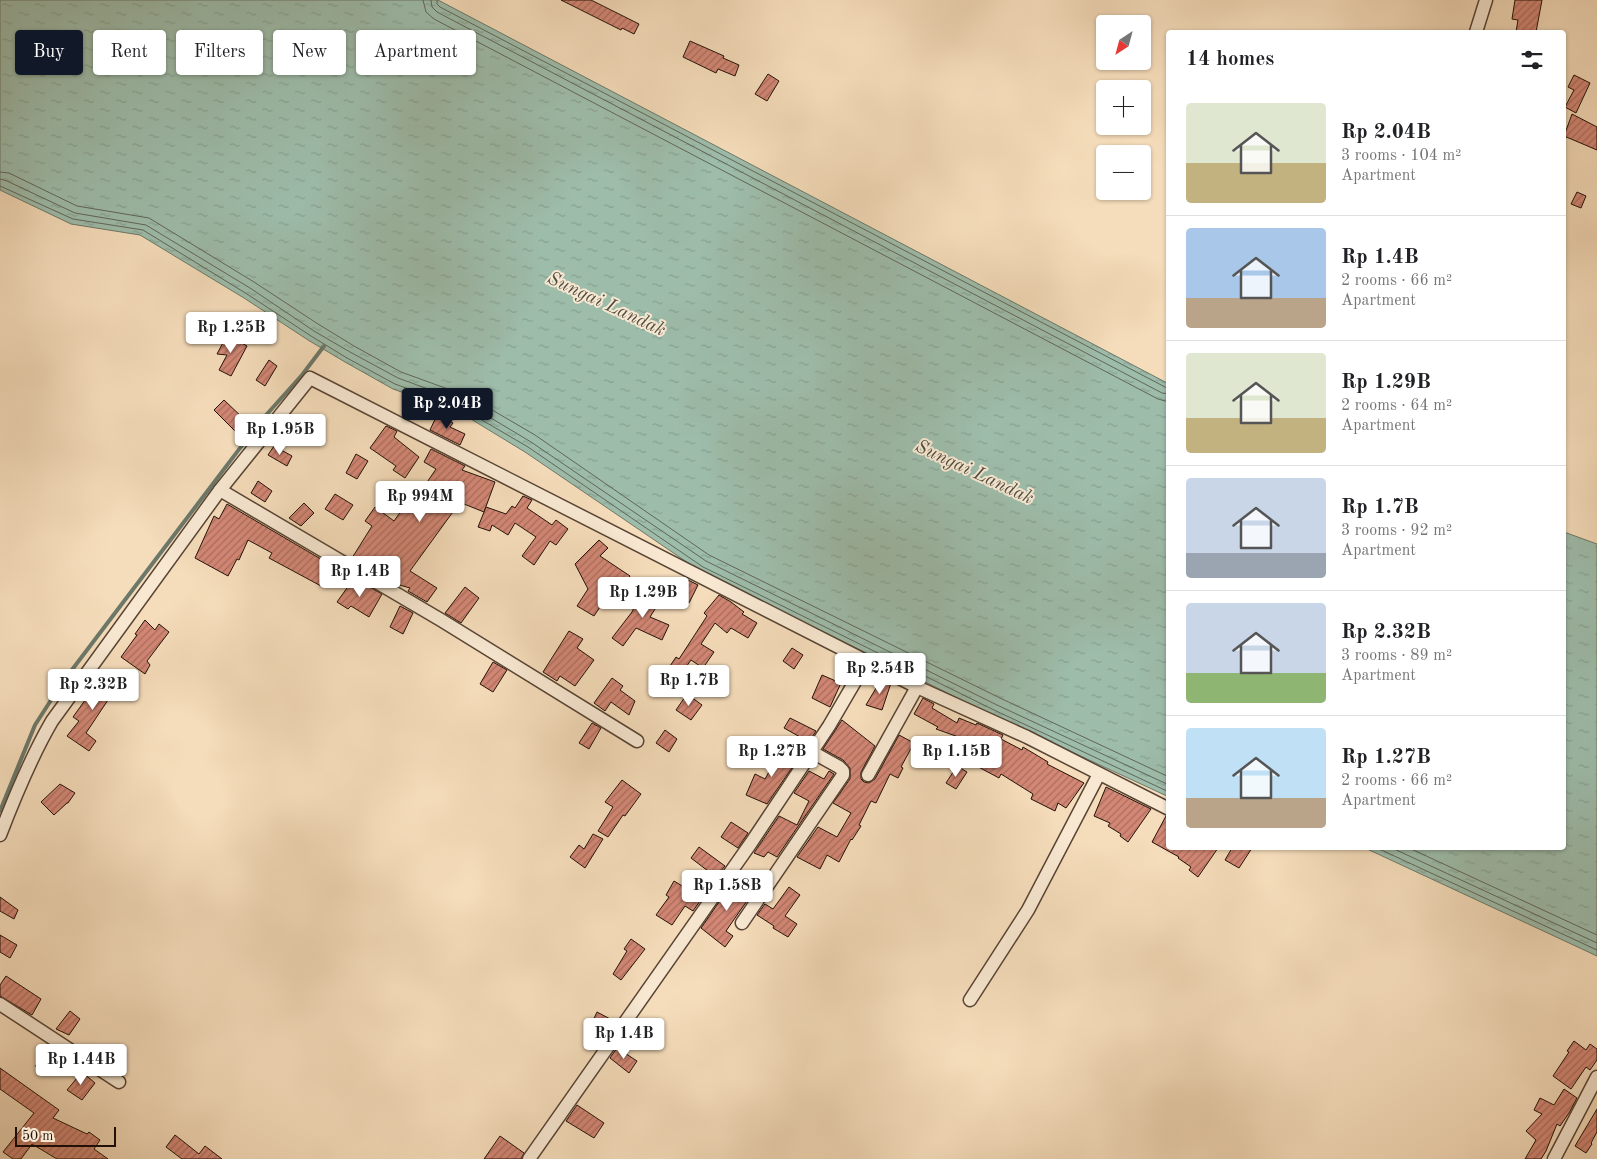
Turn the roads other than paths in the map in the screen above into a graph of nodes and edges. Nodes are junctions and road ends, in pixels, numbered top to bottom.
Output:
1 (1486, 0) edge
2 (1477, 30) edge
3 (220, 490) junction
4 (867, 661) junction
5 (917, 687) junction
6 (636, 741) dead end
7 (812, 752) junction
8 (1099, 774) junction
9 (868, 775) dead end
10 (1166, 808) edge
11 (0, 835) edge
12 (742, 923) dead end
13 (970, 1000) dead end
14 (0, 1004) edge
15 (1597, 1076) edge
16 (119, 1082) dead end
17 (529, 1159) edge
18 (1554, 1159) edge

1 - 2 street
3 - 4 street
3 - 6 street
3 - 11 street
4 - 5 street
4 - 7 street
5 - 8 street
5 - 9 street
7 - 12 street
7 - 17 street
8 - 10 street
8 - 13 street
14 - 16 street
15 - 18 street

